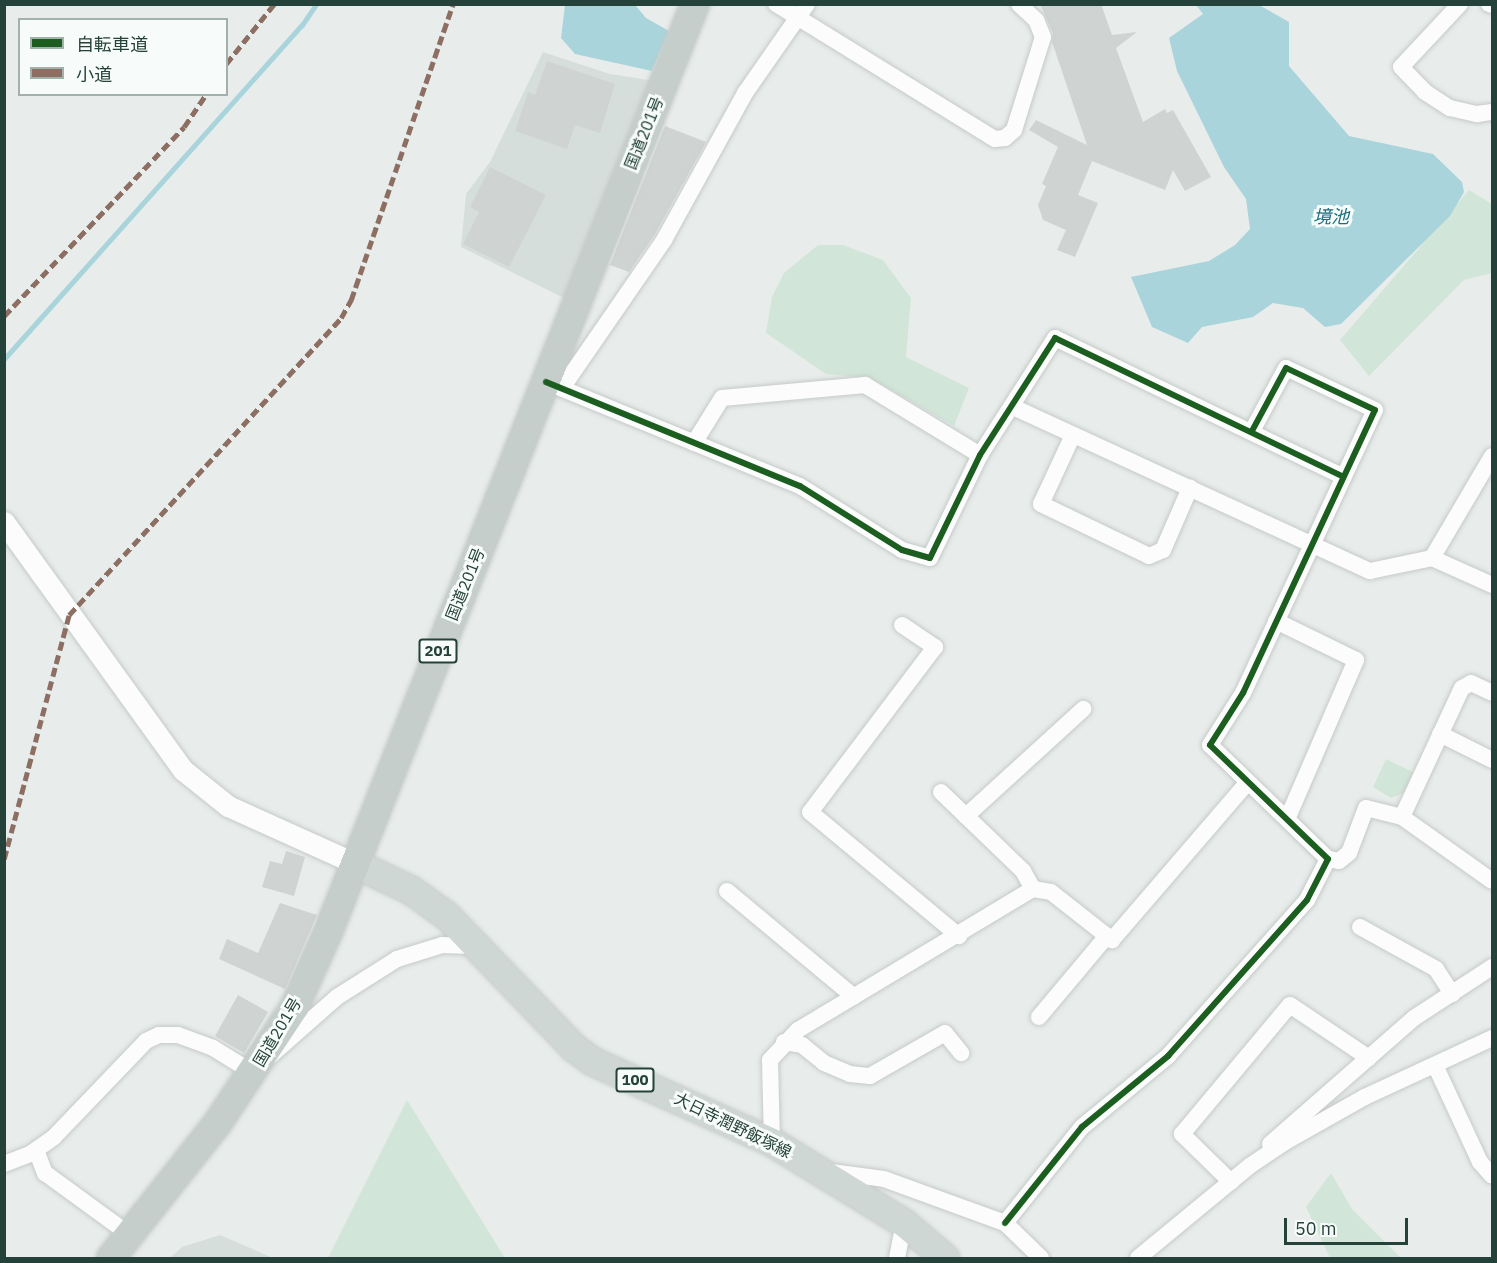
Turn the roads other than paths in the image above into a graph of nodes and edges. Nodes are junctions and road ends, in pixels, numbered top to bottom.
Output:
1 (695, 4) edge
2 (776, 4) edge
3 (1019, 4) edge
4 (1460, 4) edge
5 (803, 12) edge
6 (1492, 112) edge
7 (554, 385) junction
8 (1013, 407) junction
9 (1252, 431) junction
10 (1073, 435) junction
11 (694, 443) junction
12 (980, 455) junction
13 (1492, 456) edge
14 (1342, 476) junction
15 (1190, 488) junction
16 (4, 522) edge
17 (1312, 544) junction
18 (1432, 558) junction
19 (1492, 585) edge
20 (1276, 621) junction
21 (902, 625) dead end
22 (1492, 693) edge
23 (1083, 709) dead end
24 (1440, 734) junction
25 (1492, 760) edge
26 (1248, 782) junction
27 (941, 792) dead end
28 (966, 816) junction
29 (1402, 817) junction
30 (1288, 818) junction
31 (1328, 859) junction
32 (354, 863) junction
33 (1492, 881) edge
34 (1033, 889) junction
35 (727, 891) dead end
36 (1360, 927) dead end
37 (959, 936) junction
38 (1107, 936) junction
39 (480, 946) junction
40 (1492, 968) edge
41 (1452, 994) junction
42 (854, 997) junction
43 (1039, 1017) dead end
44 (1492, 1038) edge
45 (784, 1042) junction
46 (961, 1053) dead end
47 (1368, 1058) junction
48 (1435, 1065) junction
49 (252, 1072) junction
50 (772, 1142) junction
51 (36, 1150) junction
52 (4, 1164) edge
53 (1251, 1165) junction
54 (824, 1171) junction
55 (1492, 1176) edge
56 (1231, 1182) junction
57 (904, 1223) junction
58 (1005, 1223) junction
59 (130, 1235) junction
60 (111, 1258) edge
61 (897, 1258) edge
62 (945, 1258) edge
63 (1041, 1258) edge
64 (1138, 1258) edge

1 - 7 highway, 国道201号 / 201
2 - 5 street
3 - 5 street
4 - 6 street
5 - 7 street
7 - 11 street
7 - 32 highway, 国道201号 / 201
8 - 9 street
8 - 10 street
8 - 12 street
9 - 14 street
9 - 14 street
10 - 15 street
10 - 15 street
11 - 12 street
11 - 12 street
13 - 18 street
14 - 17 street
15 - 17 street
16 - 32 street
17 - 18 street
17 - 20 street
18 - 19 street
20 - 26 street
20 - 30 street
21 - 37 street
22 - 24 street
23 - 28 street
24 - 25 street
24 - 29 street
26 - 30 street
26 - 38 street
27 - 28 street
28 - 34 street
29 - 31 street
29 - 33 street
30 - 31 street
31 - 58 street
32 - 39 main road, 大日寺潤野飯塚線 / 100
32 - 49 highway, 国道201号 / 201
34 - 37 street
34 - 38 street
35 - 42 street
36 - 41 street
37 - 42 street
38 - 43 street
39 - 49 street
39 - 50 main road, 大日寺潤野飯塚線 / 100
40 - 41 street
41 - 47 street
42 - 45 street
44 - 48 street
45 - 46 street
45 - 50 street
47 - 53 street
47 - 56 street
48 - 53 street
48 - 55 street
49 - 51 street
49 - 59 highway, 国道201号 / 201
50 - 54 main road, 大日寺潤野飯塚線 / 100
51 - 52 street
51 - 59 street
53 - 56 street
54 - 57 main road, 大日寺潤野飯塚線 / 100
54 - 58 street
56 - 64 street
57 - 61 street
57 - 62 main road, 大日寺潤野飯塚線 / 100
58 - 63 street
59 - 60 highway, 国道201号 / 201

